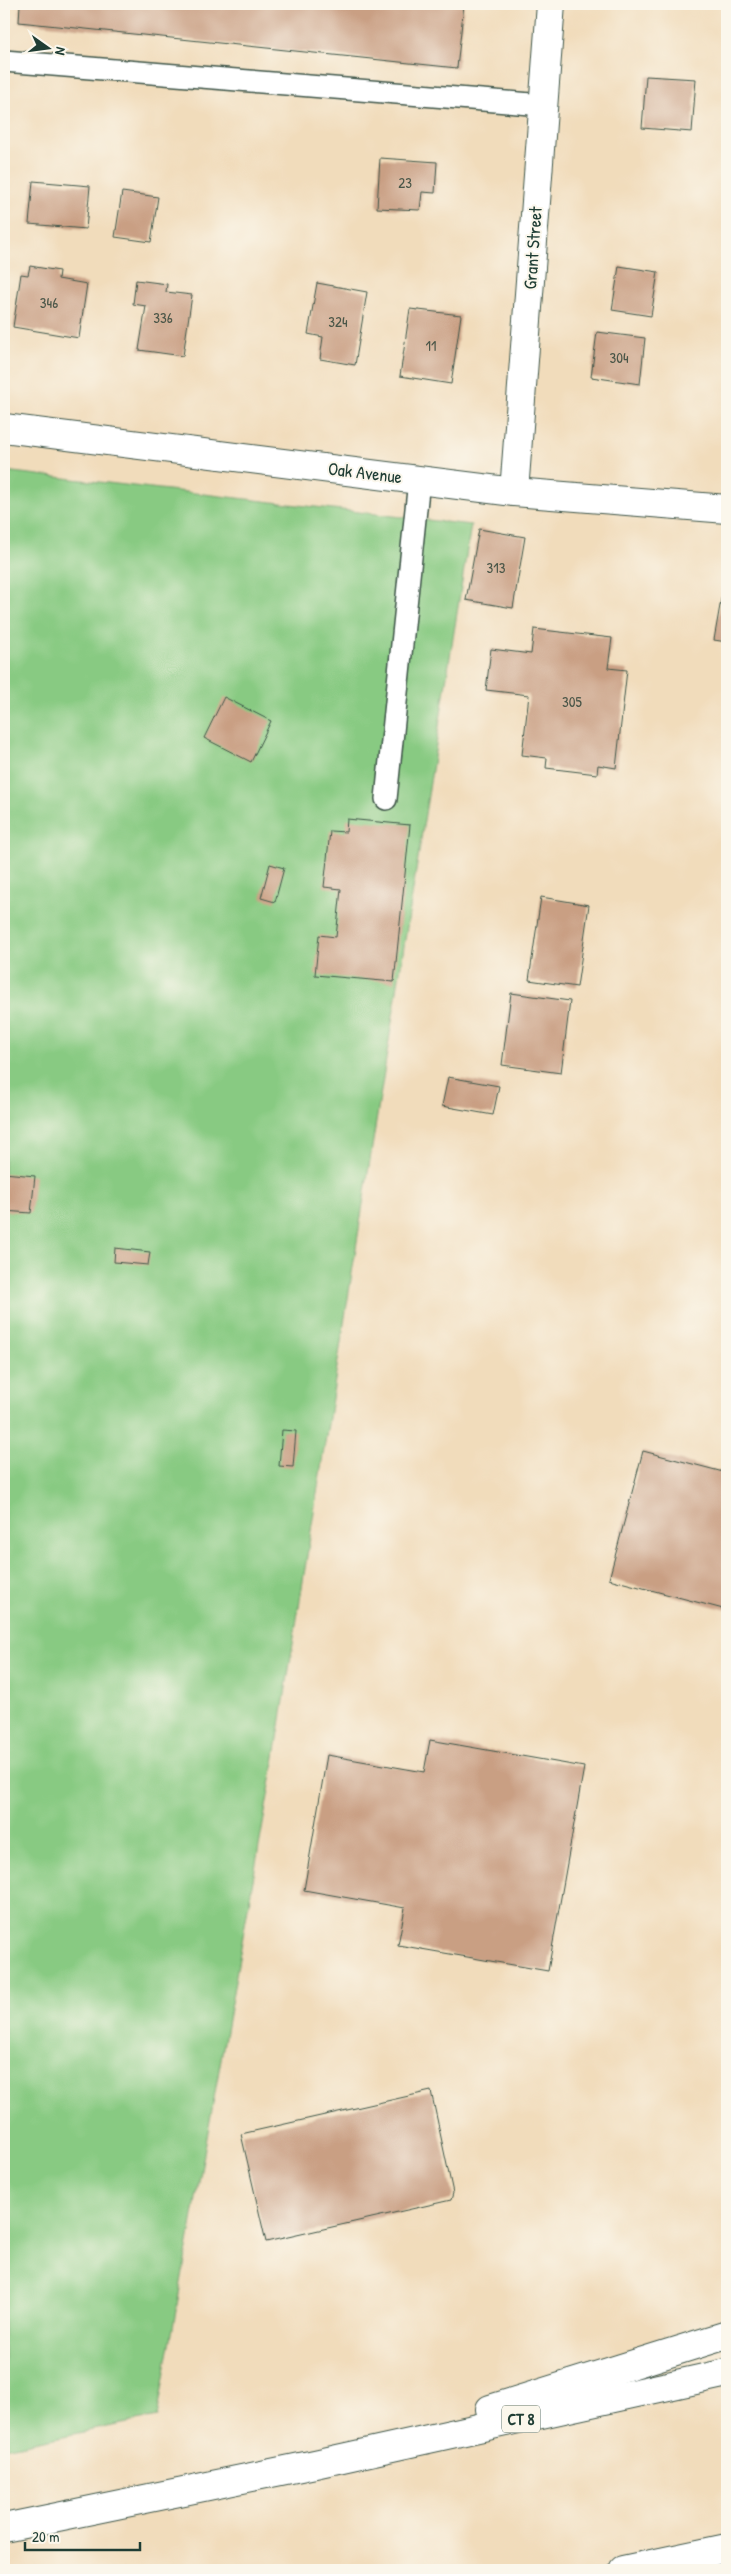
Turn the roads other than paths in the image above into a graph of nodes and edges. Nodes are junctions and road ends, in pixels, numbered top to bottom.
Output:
1 (551, 4) edge
2 (4, 62) edge
3 (543, 105) junction
4 (4, 428) edge
5 (419, 480) junction
6 (514, 492) junction
7 (727, 510) edge
8 (386, 799) dead end
9 (727, 2335) edge
10 (727, 2373) edge
11 (315, 2464) junction
12 (4, 2528) edge
13 (727, 2548) edge
14 (623, 2570) edge

1 - 3 main road, Grant Street
2 - 3 lane
3 - 6 main road, Grant Street
4 - 5 main road, Oak Avenue
5 - 6 main road, Oak Avenue
5 - 8 lane
6 - 7 main road, Oak Avenue
9 - 11 main road
10 - 11 main road, CT 8
11 - 12 main road, CT 8
13 - 14 main road

